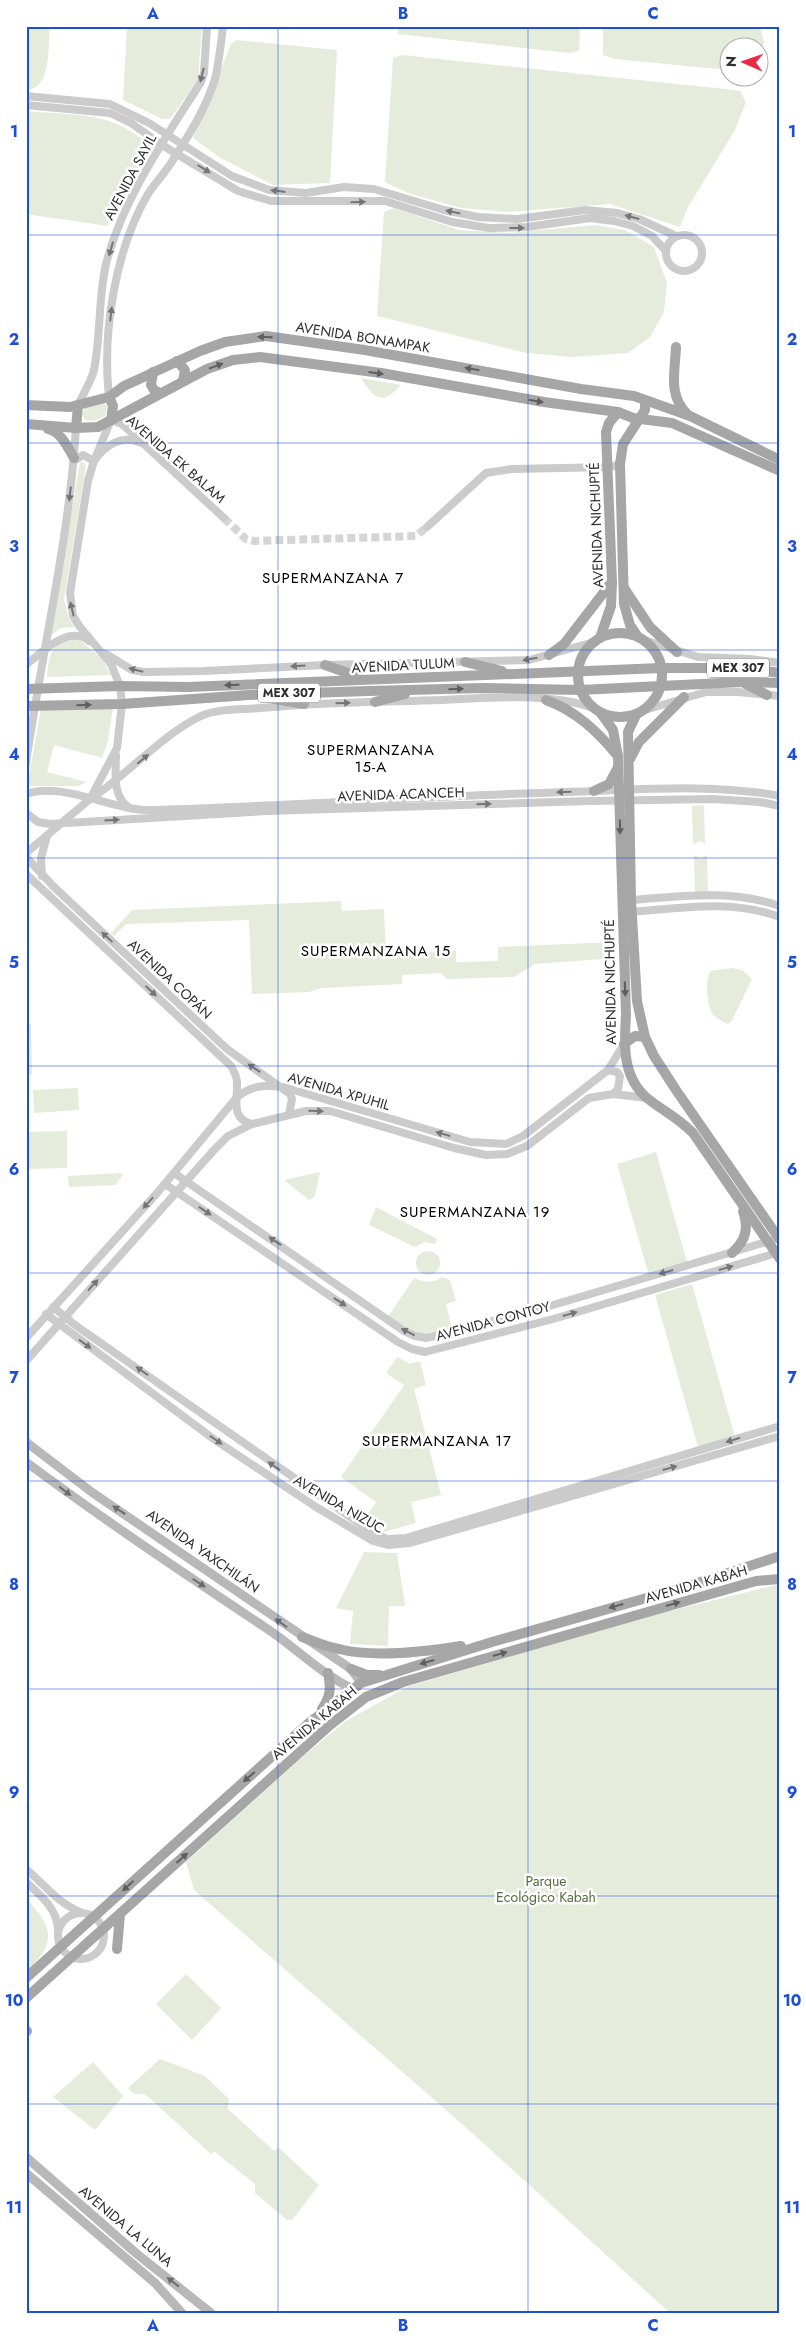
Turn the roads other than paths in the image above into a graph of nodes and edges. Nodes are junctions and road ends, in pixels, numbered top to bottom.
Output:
1 (207, 26) edge
2 (223, 26) edge
3 (26, 96) edge
4 (26, 105) edge
5 (167, 135) junction
6 (182, 144) junction
7 (162, 145) junction
8 (177, 152) junction
9 (306, 193) junction
10 (414, 201) junction
11 (305, 203) junction
12 (410, 209) junction
13 (676, 236) junction
14 (666, 251) junction
15 (97, 334) junction
16 (109, 334) junction
17 (676, 347) dead end
18 (177, 361) junction
19 (153, 372) junction
20 (183, 381) junction
21 (581, 389) junction
22 (160, 393) junction
23 (623, 394) junction
24 (109, 397) junction
25 (645, 401) junction
26 (26, 405) edge
27 (78, 405) junction
28 (578, 406) junction
29 (618, 412) junction
30 (690, 416) junction
31 (640, 418) junction
32 (111, 420) junction
33 (30, 425) edge
34 (76, 428) junction
35 (146, 446) junction
36 (74, 459) junction
37 (780, 460) edge
38 (94, 461) junction
39 (620, 464) junction
40 (608, 467) junction
41 (780, 471) edge
42 (224, 518) tunnel mouth
43 (427, 527) tunnel mouth
44 (612, 582) junction
45 (623, 588) junction
46 (639, 638) junction
47 (597, 640) junction
48 (99, 648) junction
49 (44, 651) junction
50 (677, 652) junction
51 (549, 655) junction
52 (465, 662) junction
53 (780, 663) edge
54 (26, 665) edge
55 (325, 665) junction
56 (661, 668) junction
57 (578, 672) junction
58 (510, 673) junction
59 (780, 673) edge
60 (368, 680) junction
61 (742, 682) junction
62 (780, 683) edge
63 (120, 686) junction
64 (661, 686) junction
65 (37, 688) junction
66 (26, 689) edge
67 (426, 690) junction
68 (580, 690) junction
69 (249, 695) junction
70 (767, 695) junction
71 (780, 696) edge
72 (684, 697) junction
73 (546, 700) junction
74 (375, 702) junction
75 (122, 704) junction
76 (304, 704) junction
77 (31, 706) edge
78 (597, 710) junction
79 (640, 712) junction
80 (116, 748) junction
81 (618, 756) junction
82 (629, 760) junction
83 (26, 763) edge
84 (618, 768) junction
85 (116, 782) junction
86 (594, 791) junction
87 (69, 795) junction
88 (619, 795) junction
89 (631, 795) junction
90 (28, 796) edge
91 (780, 796) edge
92 (90, 799) junction
93 (780, 806) edge
94 (130, 808) junction
95 (26, 813) edge
96 (63, 823) junction
97 (47, 836) junction
98 (26, 853) edge
99 (26, 857) edge
100 (26, 874) edge
101 (42, 876) junction
102 (631, 900) junction
103 (780, 906) edge
104 (632, 912) junction
105 (780, 917) edge
106 (639, 1014) junction
107 (626, 1015) junction
108 (645, 1037) junction
109 (624, 1044) junction
110 (608, 1070) junction
111 (283, 1087) junction
112 (613, 1094) junction
113 (680, 1096) junction
114 (236, 1097) junction
115 (647, 1098) junction
116 (668, 1111) junction
117 (289, 1114) junction
118 (252, 1124) junction
119 (174, 1173) junction
120 (187, 1181) junction
121 (165, 1184) junction
122 (178, 1192) junction
123 (741, 1203) junction
124 (777, 1240) edge
125 (732, 1253) junction
126 (779, 1255) edge
127 (53, 1307) junction
128 (46, 1314) junction
129 (64, 1316) junction
130 (57, 1324) junction
131 (26, 1338) edge
132 (26, 1361) edge
133 (780, 1426) edge
134 (780, 1436) edge
135 (26, 1442) edge
136 (26, 1462) edge
137 (478, 1519) junction
138 (176, 1548) junction
139 (780, 1556) edge
140 (167, 1562) junction
141 (780, 1579) edge
142 (302, 1638) junction
143 (492, 1642) junction
144 (316, 1647) junction
145 (310, 1659) junction
146 (351, 1669) junction
147 (328, 1673) junction
148 (385, 1676) junction
149 (358, 1688) junction
150 (382, 1690) junction
151 (348, 1711) junction
152 (318, 1716) junction
153 (26, 1869) edge
154 (26, 1882) edge
155 (58, 1900) junction
156 (50, 1907) junction
157 (82, 1913) junction
158 (120, 1914) junction
159 (94, 1917) junction
160 (103, 1930) junction
161 (58, 1934) junction
162 (60, 1947) junction
163 (117, 1949) dead end
164 (71, 1958) junction
165 (26, 1978) edge
166 (26, 1998) edge
167 (26, 2157) edge
168 (26, 2173) edge
169 (182, 2313) edge
170 (211, 2313) edge

1 -> 5 street, AVENIDA SAYIL
2 - 6 street, AVENIDA SAYIL
3 - 5 street
4 - 7 street
5 - 6 street
5 - 7 street, AVENIDA SAYIL
6 - 8 street, AVENIDA SAYIL
9 -> 6 street
7 - 8 street
7 -> 15 street, AVENIDA SAYIL
8 -> 11 street
16 -> 8 street, AVENIDA SAYIL
9 - 10 street
9 - 11 street
10 - 12 street
13 -> 10 street
11 -> 12 street
12 -> 14 street
13 - 14 street
13 - 14 street
15 - 16 street
15 - 27 street, AVENIDA SAYIL
16 - 24 street, AVENIDA SAYIL
17 - 30 main road
18 - 19 main road, AVENIDA BONAMPAK
18 - 20 main road
21 -> 18 main road, AVENIDA BONAMPAK
19 - 22 main road
19 - 24 main road, AVENIDA BONAMPAK
20 - 22 main road
20 -> 28 main road
21 - 23 main road, AVENIDA BONAMPAK
21 - 28 main road
22 - 32 main road
23 - 25 main road, AVENIDA BONAMPAK
23 - 29 main road, AVENIDA NICHUPTÉ
24 - 27 main road, AVENIDA BONAMPAK
24 - 32 main road
25 - 30 main road
25 - 31 main road, AVENIDA NICHUPTÉ
26 - 27 main road
27 - 34 main road
28 - 29 main road
29 - 31 main road
29 - 40 main road, AVENIDA NICHUPTÉ
30 - 37 main road
31 - 39 main road, AVENIDA NICHUPTÉ
31 - 41 main road
32 - 34 main road
32 - 35 street, AVENIDA EK BALAM
32 - 38 street
33 - 34 main road
33 - 36 main road
34 - 36 street
35 - 38 street
35 - 42 street, AVENIDA EK BALAM
36 - 38 street
36 -> 49 street
48 -> 38 street
39 - 40 street
39 - 45 main road, AVENIDA NICHUPTÉ
40 - 43 street
40 - 44 main road, AVENIDA NICHUPTÉ
44 - 47 main road, AVENIDA NICHUPTÉ
44 - 51 main road
45 - 46 main road, AVENIDA NICHUPTÉ
45 - 50 main road
46 - 47 main road
46 - 50 street
46 - 56 main road, AVENIDA NICHUPTÉ
47 - 51 street, AVENIDA TULUM
47 - 57 main road, AVENIDA NICHUPTÉ
48 - 49 street, AVENIDA TULUM
55 -> 48 street, AVENIDA TULUM
48 - 63 street
49 - 54 street, AVENIDA TULUM
49 - 65 street
50 - 53 street
51 -> 52 street, AVENIDA TULUM
52 - 55 street, AVENIDA TULUM
52 - 58 main road
55 - 60 main road
56 - 57 main road, AVENIDA TULUM / MEX 307
56 - 59 main road, AVENIDA TULUM / MEX 307
56 - 64 main road
57 - 58 main road, AVENIDA TULUM / MEX 307
57 - 68 main road
58 - 60 main road, AVENIDA TULUM / MEX 307
60 -> 63 main road, AVENIDA TULUM / MEX 307
61 - 62 main road, AVENIDA TULUM / MEX 307
61 - 64 main road, AVENIDA TULUM / MEX 307
61 - 70 main road
63 - 65 main road, AVENIDA TULUM / MEX 307
63 - 75 street
64 - 68 main road, AVENIDA TULUM / MEX 307
64 - 79 main road, AVENIDA NICHUPTÉ
65 - 66 main road, AVENIDA TULUM / MEX 307
65 - 77 street
67 -> 68 main road, AVENIDA TULUM / MEX 307
67 - 69 main road, AVENIDA TULUM / MEX 307
67 - 74 main road
68 - 78 main road, AVENIDA NICHUPTÉ
69 - 75 main road, AVENIDA TULUM / MEX 307
69 - 76 main road
70 - 71 street
70 - 72 street
72 - 79 street
72 - 82 main road
73 - 74 street
73 - 78 street
73 - 81 main road
76 -> 74 street
77 -> 75 main road, AVENIDA TULUM / MEX 307
75 - 80 street
85 -> 76 street
77 - 83 street
78 - 79 main road
78 - 81 main road, AVENIDA NICHUPTÉ
79 - 82 main road, AVENIDA NICHUPTÉ
80 - 85 street
80 - 92 street
81 - 84 main road, AVENIDA NICHUPTÉ
82 - 89 main road, AVENIDA NICHUPTÉ
84 - 86 main road
84 - 88 main road, AVENIDA NICHUPTÉ
85 - 92 street
85 - 94 street
86 - 88 street, AVENIDA ACANCEH
86 -> 94 street, AVENIDA ACANCEH
87 - 90 street, AVENIDA ACANCEH
87 - 92 street, AVENIDA ACANCEH
87 - 96 street
88 - 89 street, AVENIDA ACANCEH
96 -> 88 street, AVENIDA ACANCEH
88 -> 107 main road, AVENIDA NICHUPTÉ
89 - 91 street, AVENIDA ACANCEH
89 - 93 street, AVENIDA ACANCEH
89 - 102 main road, AVENIDA NICHUPTÉ
92 - 94 street, AVENIDA ACANCEH
92 - 96 street
95 - 96 street, AVENIDA ACANCEH
96 - 97 street
97 - 98 street
97 - 101 street
99 - 101 street, AVENIDA COPÁN
100 -> 114 street, AVENIDA COPÁN
111 -> 101 street, AVENIDA COPÁN
102 - 103 street
102 - 104 main road, AVENIDA NICHUPTÉ
104 - 105 street
104 - 106 main road, AVENIDA NICHUPTÉ
106 - 107 main road
106 - 108 main road, AVENIDA NICHUPTÉ
107 - 109 main road, AVENIDA NICHUPTÉ
108 - 109 main road
108 - 113 main road, AVENIDA NICHUPTÉ
109 - 110 street, AVENIDA XPUHIL
109 - 115 main road, AVENIDA NICHUPTÉ
110 -> 111 street, AVENIDA XPUHIL
110 - 112 street
111 - 114 street, AVENIDA XPUHIL
111 - 117 street
112 - 115 street, AVENIDA XPUHIL
117 -> 112 street, AVENIDA XPUHIL
113 - 116 main road
113 - 124 main road, AVENIDA NICHUPTÉ
114 - 118 street, AVENIDA COPÁN
114 - 119 street, AVENIDA XPUHIL
115 - 116 main road, AVENIDA NICHUPTÉ
116 - 123 main road, AVENIDA NICHUPTÉ
117 - 118 street, AVENIDA XPUHIL
118 - 120 street, AVENIDA XPUHIL
119 - 120 street, AVENIDA CONTOY
119 - 121 street, AVENIDA XPUHIL
120 - 122 street, AVENIDA XPUHIL
125 -> 120 street, AVENIDA CONTOY
121 - 122 street, AVENIDA CONTOY
121 -> 127 street, AVENIDA XPUHIL
122 -> 126 street, AVENIDA CONTOY
129 -> 122 street, AVENIDA XPUHIL
123 - 124 main road, AVENIDA NICHUPTÉ
123 - 125 main road
124 - 125 street, AVENIDA CONTOY
124 - 126 main road, AVENIDA NICHUPTÉ
127 - 128 street, AVENIDA XPUHIL
127 - 129 street, AVENIDA NIZUC
128 - 130 street, AVENIDA NIZUC
128 - 131 street, AVENIDA XPUHIL
129 - 130 street, AVENIDA XPUHIL
137 -> 129 street, AVENIDA NIZUC
130 - 132 street, AVENIDA XPUHIL
130 -> 137 street, AVENIDA NIZUC
133 -> 137 street, AVENIDA NIZUC
137 -> 134 street, AVENIDA NIZUC
138 -> 135 main road, AVENIDA YAXCHILÁN
136 -> 140 main road, AVENIDA YAXCHILÁN
138 - 140 main road
142 -> 138 main road, AVENIDA YAXCHILÁN
139 -> 143 main road, AVENIDA KABAH
140 -> 145 main road, AVENIDA YAXCHILÁN
150 -> 141 main road, AVENIDA KABAH
142 - 143 main road
142 - 144 main road, AVENIDA YAXCHILÁN
143 -> 148 main road, AVENIDA KABAH
144 - 145 main road
144 - 146 main road, AVENIDA YAXCHILÁN
145 - 147 main road, AVENIDA YAXCHILÁN
146 - 148 main road
146 - 149 main road, AVENIDA YAXCHILÁN
147 - 149 main road, AVENIDA YAXCHILÁN
147 - 152 main road
148 - 149 main road, AVENIDA KABAH
149 - 150 main road
149 - 151 main road
149 - 152 main road, AVENIDA KABAH
150 - 151 main road, AVENIDA KABAH
158 -> 151 main road, AVENIDA KABAH
152 -> 159 main road, AVENIDA KABAH
153 - 155 street
154 - 156 street
155 - 156 street
155 - 157 street
156 - 161 street
157 - 159 street
157 - 161 street
158 - 160 main road, AVENIDA KABAH
158 - 163 main road
159 - 160 street
159 - 162 main road, AVENIDA KABAH
160 - 164 main road, AVENIDA KABAH
161 - 162 street
162 - 164 street
162 - 165 main road, AVENIDA KABAH
164 - 166 main road, AVENIDA KABAH
170 -> 167 main road, AVENIDA LA LUNA
168 - 169 main road, AVENIDA LA LUNA

